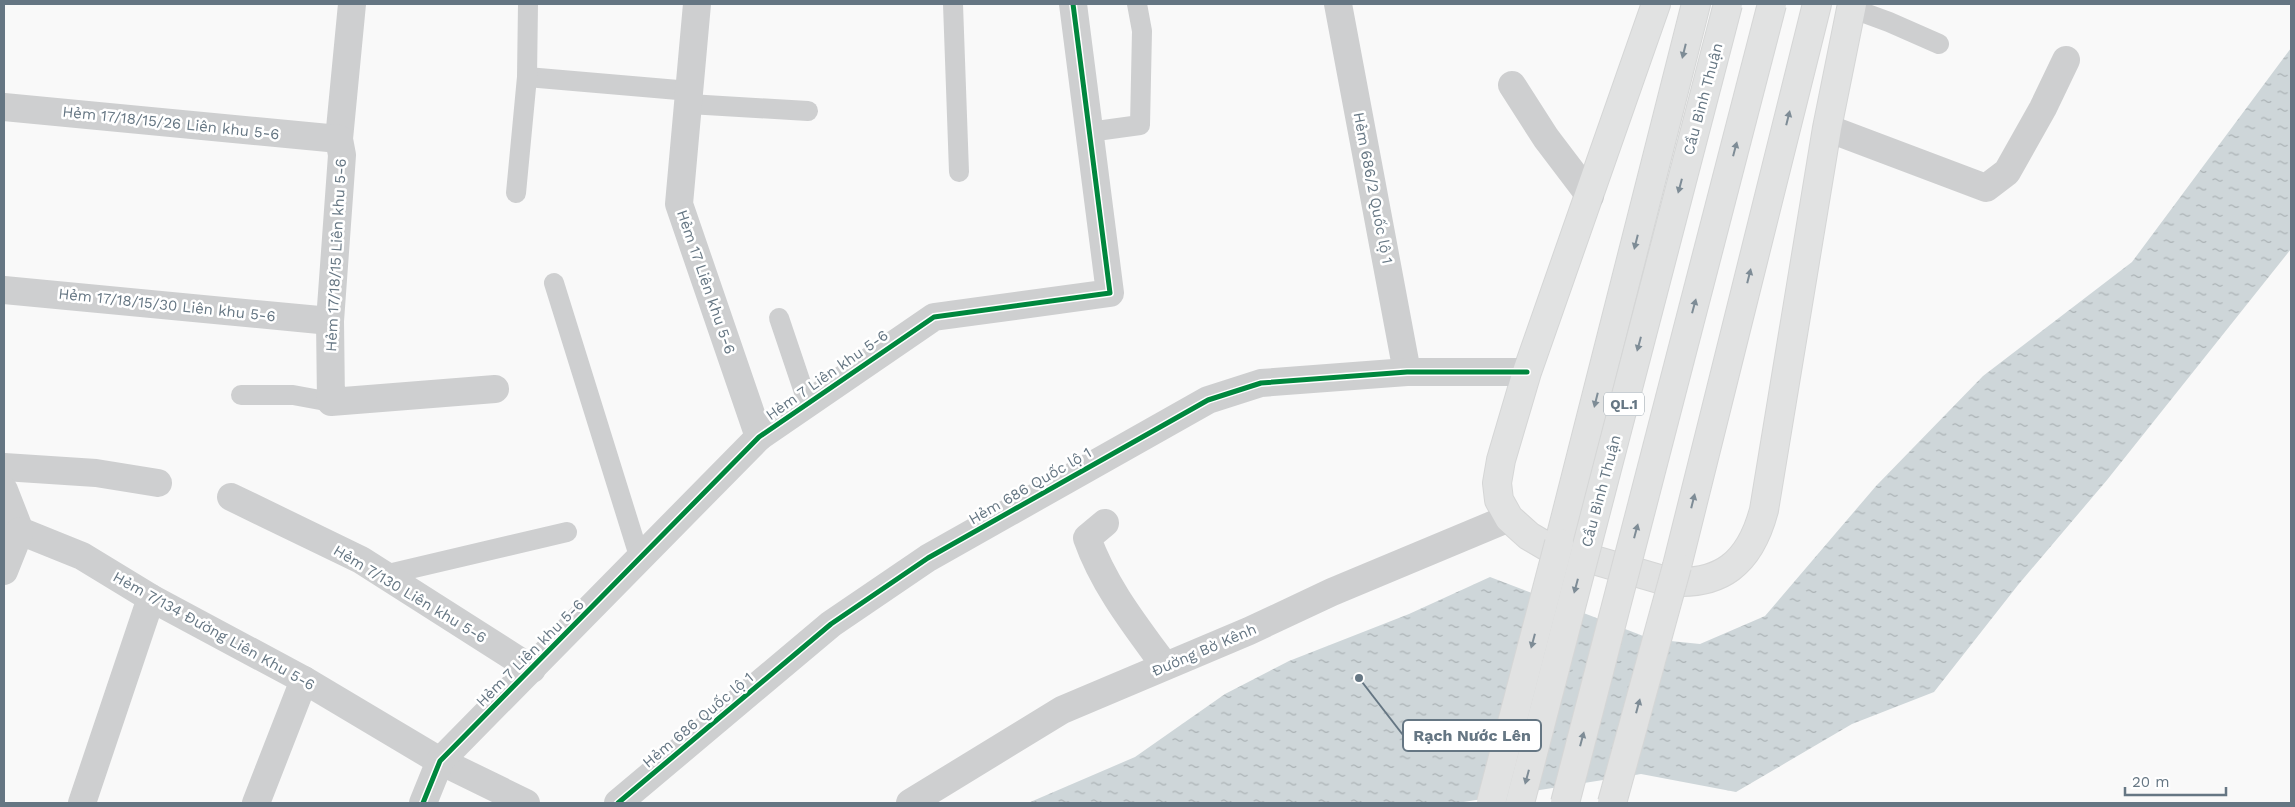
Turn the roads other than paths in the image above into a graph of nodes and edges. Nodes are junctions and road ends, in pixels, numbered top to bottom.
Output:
1 (352, 4) edge
2 (528, 4) edge
3 (697, 4) edge
4 (953, 4) edge
5 (1073, 4) edge
6 (1137, 4) edge
7 (1338, 4) edge
8 (1656, 4) edge
9 (1696, 4) edge
10 (1728, 4) edge
11 (1772, 4) edge
12 (1817, 4) edge
13 (1852, 6) edge
14 (1939, 44) dead end
15 (2066, 60) dead end
16 (527, 78) junction
17 (1512, 85) dead end
18 (690, 97) junction
19 (4, 107) edge
20 (808, 111) dead end
21 (1827, 128) junction
22 (1090, 132) junction
23 (339, 139) junction
24 (959, 172) dead end
25 (516, 193) dead end
26 (1590, 196) junction
27 (554, 283) dead end
28 (4, 290) edge
29 (779, 318) dead end
30 (330, 322) junction
31 (1407, 372) junction
32 (1527, 372) junction
33 (495, 389) dead end
34 (241, 395) dead end
35 (331, 402) junction
36 (808, 404) junction
37 (759, 438) junction
38 (4, 467) edge
39 (158, 483) dead end
40 (4, 490) edge
41 (231, 497) dead end
42 (1509, 518) junction
43 (1105, 523) dead end
44 (20, 531) junction
45 (567, 532) dead end
46 (640, 559) junction
47 (4, 570) edge
48 (384, 575) junction
49 (151, 598) junction
50 (1165, 666) junction
51 (532, 669) junction
52 (304, 680) junction
53 (440, 761) junction
54 (82, 803) edge
55 (256, 803) edge
56 (423, 803) edge
57 (526, 803) edge
58 (618, 803) edge
59 (910, 803) edge
60 (1491, 803) edge
61 (1520, 803) edge
62 (1565, 803) edge
63 (1612, 803) edge

1 - 23 street, Hẻm 17/18/15 Liên khu 5-6
2 - 16 lane
3 - 18 street, Hẻm 17 Liên khu 5-6
4 - 24 lane
5 - 22 street, Hẻm 7 Liên khu 5-6
6 - 22 lane
7 - 31 street, Hẻm 686/2 Quốc lộ 1
8 - 26 highway
9 -> 60 highway, Cầu Bình Thuận / QL.1, bridge
10 -> 61 highway, Cầu Bình Thuận / QL.1, bridge
62 -> 11 highway, QL.1, bridge
63 -> 12 highway, bridge
13 - 14 lane
13 - 21 highway
15 - 21 street
16 - 18 lane
16 - 25 lane
17 - 26 street
18 - 20 lane
18 - 37 street, Hẻm 17 Liên khu 5-6
19 - 23 street, Hẻm 17/18/15/26 Liên khu 5-6
21 - 42 highway
22 - 36 street, Hẻm 7 Liên khu 5-6
23 - 30 street, Hẻm 17/18/15 Liên khu 5-6
26 - 32 highway
27 - 46 lane
28 - 30 street, Hẻm 17/18/15/30 Liên khu 5-6
29 - 36 lane
30 - 35 street, Hẻm 17/18/15 Liên khu 5-6
31 - 32 street, Hẻm 686 Quốc lộ 1
31 - 58 street, Hẻm 686 Quốc lộ 1
32 - 42 highway
33 - 35 street
34 - 35 lane
36 - 37 street, Hẻm 7 Liên khu 5-6
37 - 46 street, Hẻm 7 Liên khu 5-6
38 - 39 street
40 - 44 street
41 - 48 street, Hẻm 7/130 Liên khu 5-6
42 - 50 street, Đường Bờ Kênh
43 - 50 street
44 - 47 street
44 - 49 street, Hẻm 7/134 Đường Liên Khu 5-6
45 - 48 lane
46 - 51 street, Hẻm 7 Liên khu 5-6
48 - 51 street, Hẻm 7/130 Liên khu 5-6
49 - 52 street, Hẻm 7/134 Đường Liên Khu 5-6
49 - 54 street
50 - 59 street, Đường Bờ Kênh
51 - 53 street, Hẻm 7 Liên khu 5-6
52 - 53 street, Hẻm 7/134 Đường Liên Khu 5-6
52 - 55 street
53 - 56 street, Hẻm 7 Liên khu 5-6
53 - 57 street, Hẻm 7/134 Đường Liên Khu 5-6

